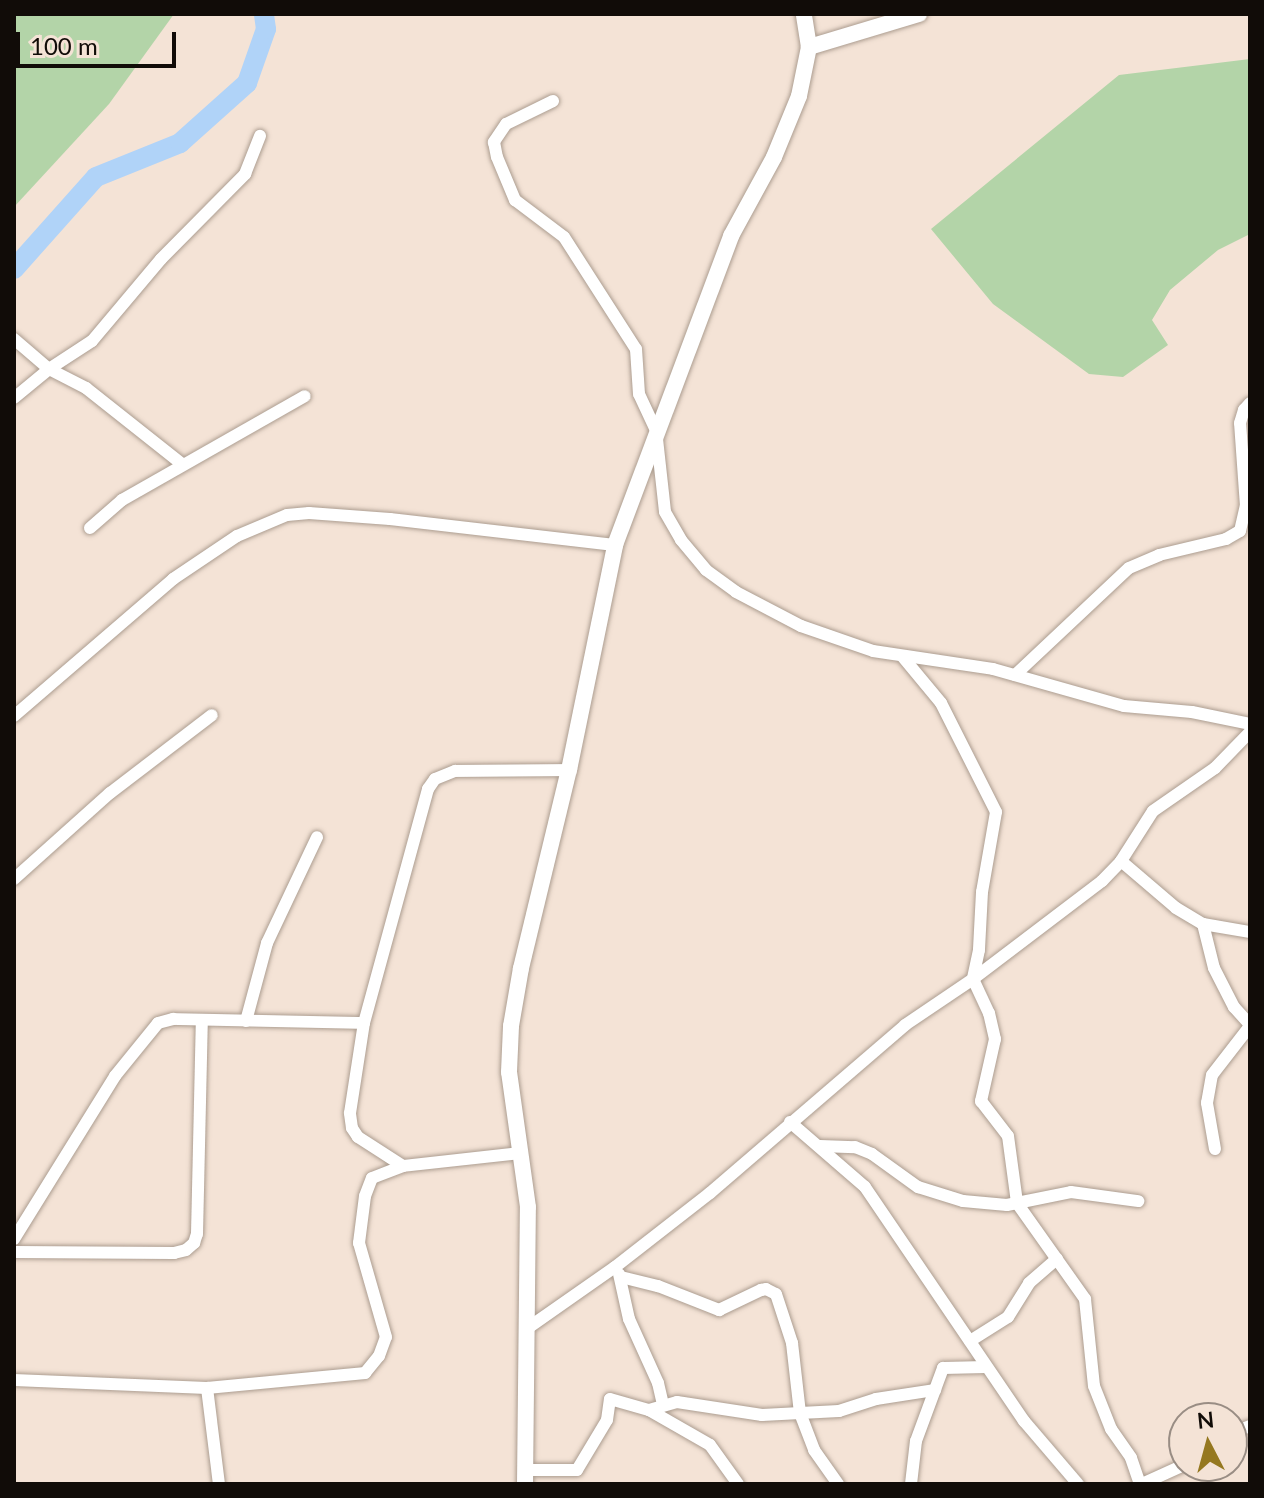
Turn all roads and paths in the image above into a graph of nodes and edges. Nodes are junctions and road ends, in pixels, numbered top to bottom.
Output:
1 (804, 14) edge
2 (919, 14) edge
3 (809, 47) junction
4 (553, 101) dead end
5 (260, 136) dead end
6 (14, 339) edge
7 (49, 369) junction
8 (305, 396) dead end
9 (14, 398) edge
10 (1250, 403) edge
11 (656, 430) junction
12 (182, 464) junction
13 (90, 528) dead end
14 (615, 545) junction
15 (902, 656) junction
16 (1015, 675) junction
17 (212, 715) dead end
18 (14, 716) edge
19 (1250, 724) edge
20 (1250, 732) edge
21 (569, 770) junction
22 (317, 837) dead end
23 (1121, 861) junction
24 (14, 879) edge
25 (1203, 924) junction
26 (1250, 932) edge
27 (973, 979) junction
28 (202, 1020) junction
29 (246, 1021) junction
30 (364, 1023) junction
31 (1250, 1025) edge
32 (790, 1122) junction
33 (820, 1146) junction
34 (1215, 1149) dead end
35 (521, 1153) junction
36 (403, 1166) junction
37 (1138, 1201) dead end
38 (1017, 1203) junction
39 (14, 1239) edge
40 (14, 1252) edge
41 (1057, 1259) junction
42 (618, 1272) junction
43 (525, 1330) junction
44 (970, 1341) junction
45 (986, 1367) junction
46 (14, 1380) edge
47 (207, 1388) junction
48 (935, 1390) junction
49 (663, 1405) junction
50 (649, 1410) junction
51 (800, 1413) junction
52 (1168, 1472) edge
53 (525, 1477) edge
54 (1069, 1482) edge
55 (219, 1484) edge
56 (738, 1484) edge
57 (838, 1484) edge
58 (911, 1484) edge
59 (1141, 1484) edge

1 - 3 street
2 - 3 street
3 - 11 street
4 - 11 street
5 - 7 street
6 - 7 street
7 - 9 street
7 - 12 street
8 - 12 street
10 - 16 street
11 - 14 street
11 - 15 street
12 - 13 street
14 - 18 street
14 - 21 street
15 - 16 street
15 - 27 street
16 - 19 street
17 - 24 street
20 - 23 street
21 - 30 street
21 - 35 street
22 - 29 street
23 - 25 street
23 - 27 street
25 - 26 street
25 - 31 street
27 - 32 street
27 - 38 street
28 - 29 street
28 - 39 street
28 - 40 street
29 - 30 street
30 - 36 street
31 - 34 street
32 - 33 street
32 - 42 street
33 - 38 street
33 - 44 street
35 - 36 street
35 - 43 street
36 - 47 street
37 - 38 street
38 - 41 street
41 - 44 street
41 - 59 street
42 - 43 street
42 - 49 street
42 - 51 street
43 - 53 street
44 - 45 street
45 - 48 street
45 - 54 street
46 - 47 street
47 - 55 street
48 - 51 street
48 - 58 street
49 - 50 street
49 - 51 street
50 - 53 street
50 - 56 street
51 - 57 street
52 - 59 street

